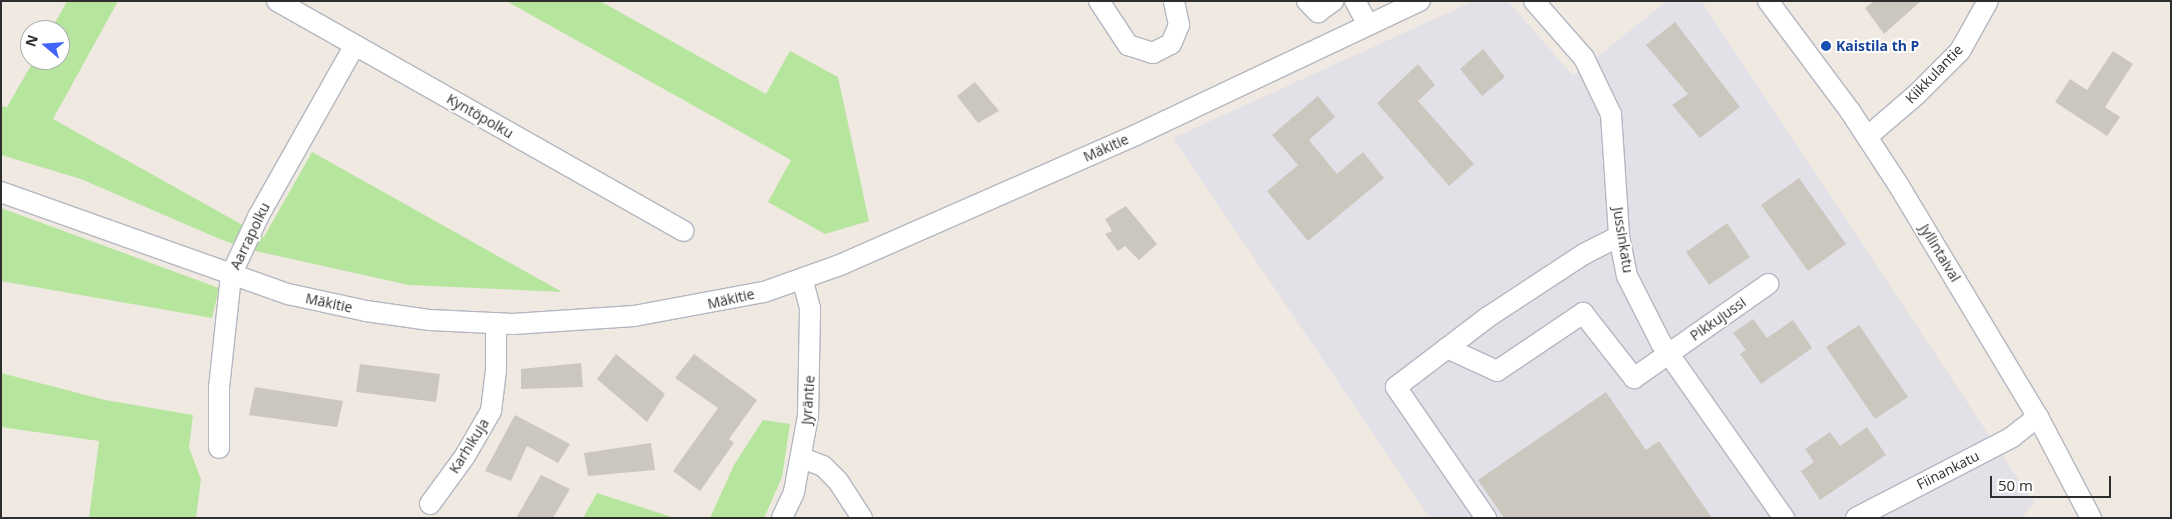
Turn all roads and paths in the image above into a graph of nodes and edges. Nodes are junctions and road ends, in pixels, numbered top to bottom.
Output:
1 (277, 1) edge
2 (1099, 1) edge
3 (1174, 1) edge
4 (1355, 1) edge
5 (1420, 1) edge
6 (1534, 1) edge
7 (1768, 1) edge
8 (1988, 1) edge
9 (1319, 5) edge
10 (1368, 24) junction
11 (1335, 38) junction
12 (355, 45) junction
13 (1867, 137) junction
14 (1, 192) edge
15 (683, 231) dead end
16 (1620, 236) junction
17 (231, 274) junction
18 (802, 279) junction
19 (1768, 284) dead end
20 (496, 323) junction
21 (1447, 348) junction
22 (1669, 354) junction
23 (2038, 417) junction
24 (219, 448) dead end
25 (802, 458) junction
26 (430, 504) dead end
27 (782, 518) edge
28 (862, 518) edge
29 (1486, 518) edge
30 (1784, 518) edge
31 (1856, 518) edge
32 (2090, 518) edge

1 - 12 street, Kyntöpolku
2 - 3 street
4 - 10 street
5 - 10 street, Mäkitie
6 - 16 street, Jussinkatu
7 - 13 street, Jyllintaival
8 - 13 street, Kiikkulantie
9 - 11 street
10 - 11 street, Mäkitie
11 - 18 street, Mäkitie
12 - 15 street, Kyntöpolku
12 - 17 street, Aarrapolku
13 - 23 street, Jyllintaival
14 - 17 street, Mäkitie
16 - 21 street
16 - 22 street, Jussinkatu
17 - 20 street, Mäkitie
17 - 24 street, Aarrapolku
18 - 20 street, Mäkitie
18 - 25 street, Jyräntie
19 - 22 street, Pikkujussi
20 - 26 street, Karhikuja
21 - 22 street, Pikkujussi
21 - 29 street
22 - 30 street, Jussinkatu
23 - 31 street, Fiinankatu
23 - 32 street, Jyllintaival
25 - 27 street, Jyräntie
25 - 28 street

